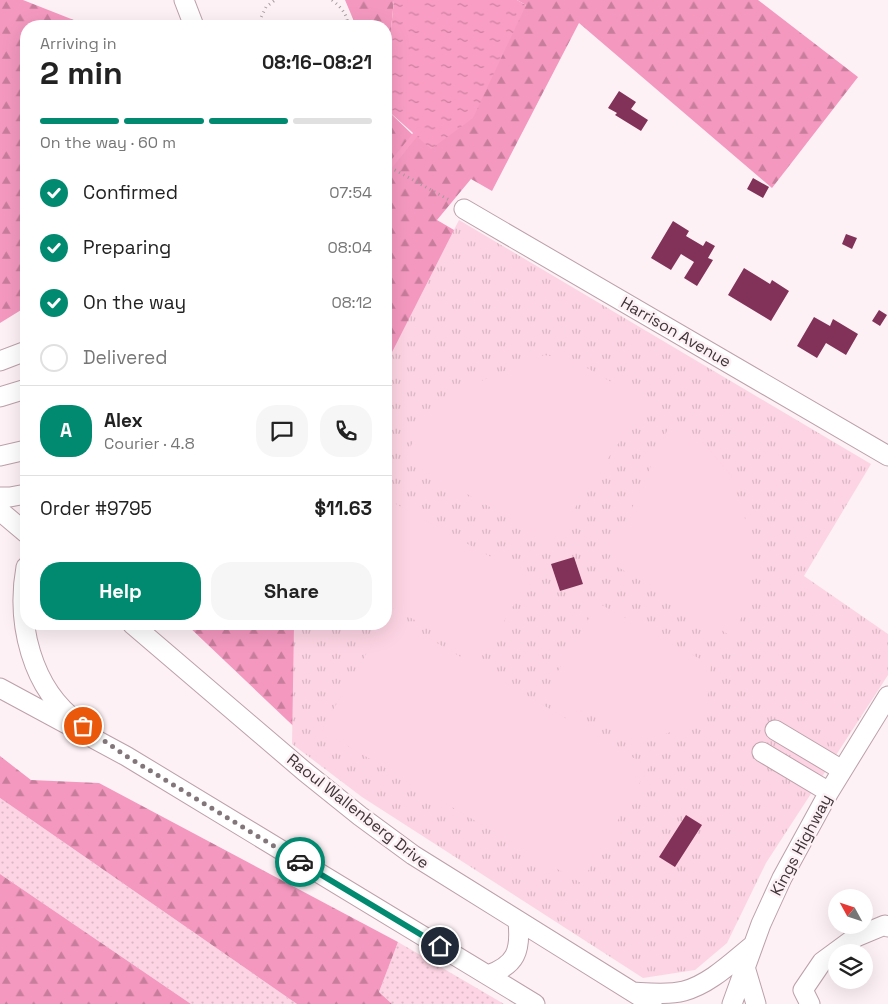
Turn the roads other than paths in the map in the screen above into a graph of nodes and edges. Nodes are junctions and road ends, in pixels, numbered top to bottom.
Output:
1 (184, 0) edge
2 (192, 20) edge
3 (464, 208) road end
4 (20, 353) edge
5 (0, 361) edge
6 (20, 391) edge
7 (0, 397) edge
8 (20, 451) edge
9 (0, 456) edge
10 (888, 456) edge
11 (20, 495) edge
12 (0, 496) edge
13 (0, 511) edge
14 (20, 528) edge
15 (25, 630) edge
16 (139, 630) edge
17 (0, 688) edge
18 (888, 696) edge
19 (775, 730) dead end
20 (762, 752) dead end
21 (126, 756) junction
22 (842, 770) junction
23 (829, 792) junction
24 (518, 922) junction
25 (888, 927) edge
26 (752, 946) junction
27 (745, 967) junction
28 (488, 975) junction
29 (632, 992) junction
30 (535, 1004) edge
31 (652, 1004) edge
32 (732, 1004) edge
33 (756, 1004) edge
34 (810, 1004) edge

1 - 2 street
3 - 10 street, Harrison Avenue
4 - 5 street
6 - 7 street
8 - 9 street
11 - 12 street
13 - 14 street
15 - 21 street
16 - 24 street, Raoul Wallenberg Drive
17 - 21 street
18 - 22 street, Kings Highway
19 - 22 street
20 - 23 street
21 - 28 street
22 - 23 street, Kings Highway
23 - 26 street, Kings Highway
24 - 28 street
24 - 29 street, Raoul Wallenberg Drive
25 - 34 street
26 - 27 street, Kings Highway
26 - 29 street
27 - 32 street, Kings Highway
27 - 33 street
28 - 30 street
29 - 31 street, Raoul Wallenberg Drive

